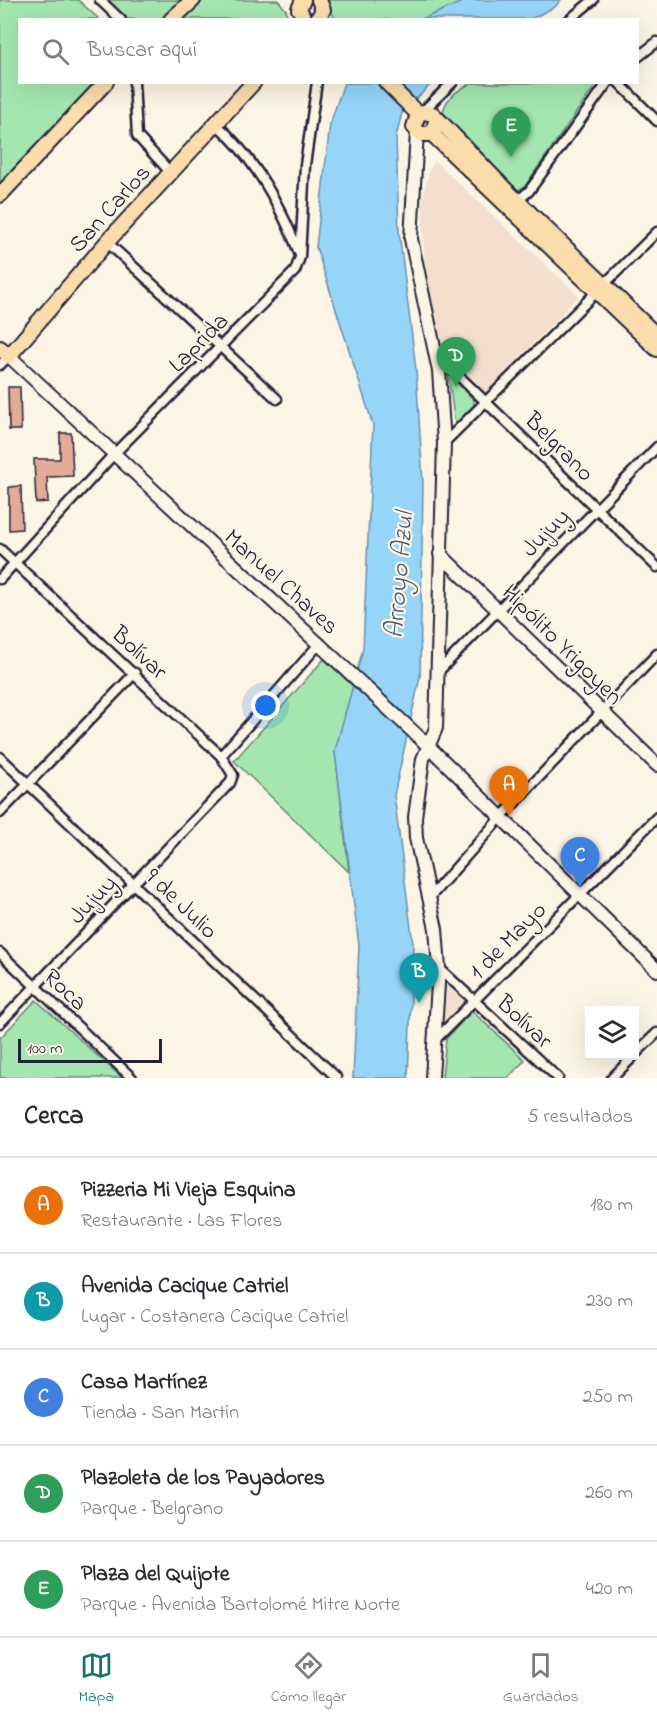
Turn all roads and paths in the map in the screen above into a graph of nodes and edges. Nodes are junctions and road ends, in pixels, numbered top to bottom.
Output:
1 (100, 0) edge
2 (193, 0) edge
3 (593, 0) edge
4 (119, 18) edge
5 (173, 18) edge
6 (571, 18) edge
7 (657, 42) edge
8 (639, 56) edge
9 (104, 84) edge
10 (134, 84) edge
11 (252, 84) edge
12 (318, 84) edge
13 (388, 84) edge
14 (451, 84) edge
15 (452, 84) edge
16 (607, 84) edge
17 (620, 84) edge
18 (417, 111) junction
19 (657, 121) edge
20 (216, 124) junction
21 (434, 124) junction
22 (417, 131) junction
23 (171, 173) junction
24 (0, 195) edge
25 (514, 204) junction
26 (657, 232) edge
27 (107, 243) junction
28 (300, 257) junction
29 (600, 288) junction
30 (657, 336) edge
31 (220, 348) junction
32 (657, 350) edge
33 (436, 354) junction
34 (3, 356) edge
35 (277, 399) dead end
36 (488, 402) junction
37 (444, 443) junction
38 (657, 447) edge
39 (113, 455) junction
40 (596, 508) junction
41 (0, 549) edge
42 (440, 554) junction
43 (15, 563) junction
44 (657, 567) edge
45 (0, 579) edge
46 (498, 608) junction
47 (320, 643) junction
48 (657, 654) edge
49 (438, 672) junction
50 (135, 673) junction
51 (600, 711) junction
52 (425, 742) junction
53 (221, 756) junction
54 (0, 757) edge
55 (657, 765) edge
56 (233, 775) joint
57 (28, 784) junction
58 (0, 813) edge
59 (502, 816) junction
60 (657, 817) edge
61 (133, 884) junction
62 (581, 896) junction
63 (430, 897) junction
64 (0, 953) edge
65 (439, 968) junction
66 (657, 970) edge
67 (35, 987) junction
68 (474, 1000) junction
69 (0, 1023) edge
70 (657, 1032) edge
71 (435, 1040) junction
72 (639, 1050) edge
73 (629, 1060) edge
74 (336, 1077) edge
75 (132, 1078) edge
76 (432, 1078) edge
77 (558, 1078) edge
78 (612, 1078) edge

1 - 4 street
2 - 5 main road
3 - 6 street
7 - 8 street
9 - 24 main road
10 - 23 street
11 - 20 main road, San Carlos
12 - 28 street, Laprida
13 - 18 main road
14 - 18 street
15 - 21 street
16 - 25 street
17 - 19 street
18 - 21 main road
18 - 22 main road
20 - 23 main road, San Carlos
20 - 28 street
21 - 22 main road
21 - 25 main road
22 - 33 street
23 - 27 main road, San Carlos
25 - 29 main road
26 - 29 street
27 - 31 street
27 - 34 main road, San Carlos
28 - 31 street, Laprida
29 - 30 main road
29 - 32 main road
29 - 36 street
31 - 35 street
31 - 39 street, Laprida
33 - 36 street, Belgrano
33 - 37 street
34 - 39 street, Manuel Chaves
36 - 37 street
36 - 40 street, Belgrano
37 - 42 street
38 - 40 street, Jujuy
39 - 43 street, Laprida
39 - 47 street, Manuel Chaves
40 - 44 street, Belgrano
40 - 46 street, Jujuy
41 - 43 street, Bolívar
42 - 46 street, Hipólito Yrigoyen
42 - 49 street
43 - 45 street, Laprida
43 - 50 street, Bolívar
46 - 49 street, Jujuy
46 - 51 street, Hipólito Yrigoyen
47 - 52 street, Manuel Chaves
47 - 53 street
48 - 51 street
49 - 52 street
50 - 53 street, Bolívar
50 - 57 street
51 - 55 street, Hipólito Yrigoyen
51 - 59 street
52 - 59 street, Manuel Chaves
52 - 63 street
53 - 56 street, Bolívar
54 - 57 street, 9 de Julio
56 - 61 street, Jujuy
57 - 58 street
57 - 61 street, 9 de Julio
59 - 62 street, Manuel Chaves
59 - 63 street
60 - 62 street, 1 de Mayo
61 - 67 street, Jujuy
61 - 74 street, 9 de Julio
62 - 66 street, Manuel Chaves
62 - 68 street, 1 de Mayo
63 - 65 street
64 - 67 street, Roca
65 - 68 street, Bolívar
65 - 71 street
67 - 69 street, Jujuy
67 - 75 street, Roca
68 - 71 street, 1 de Mayo
68 - 77 street, Bolívar
70 - 72 street
71 - 76 street
73 - 78 street

